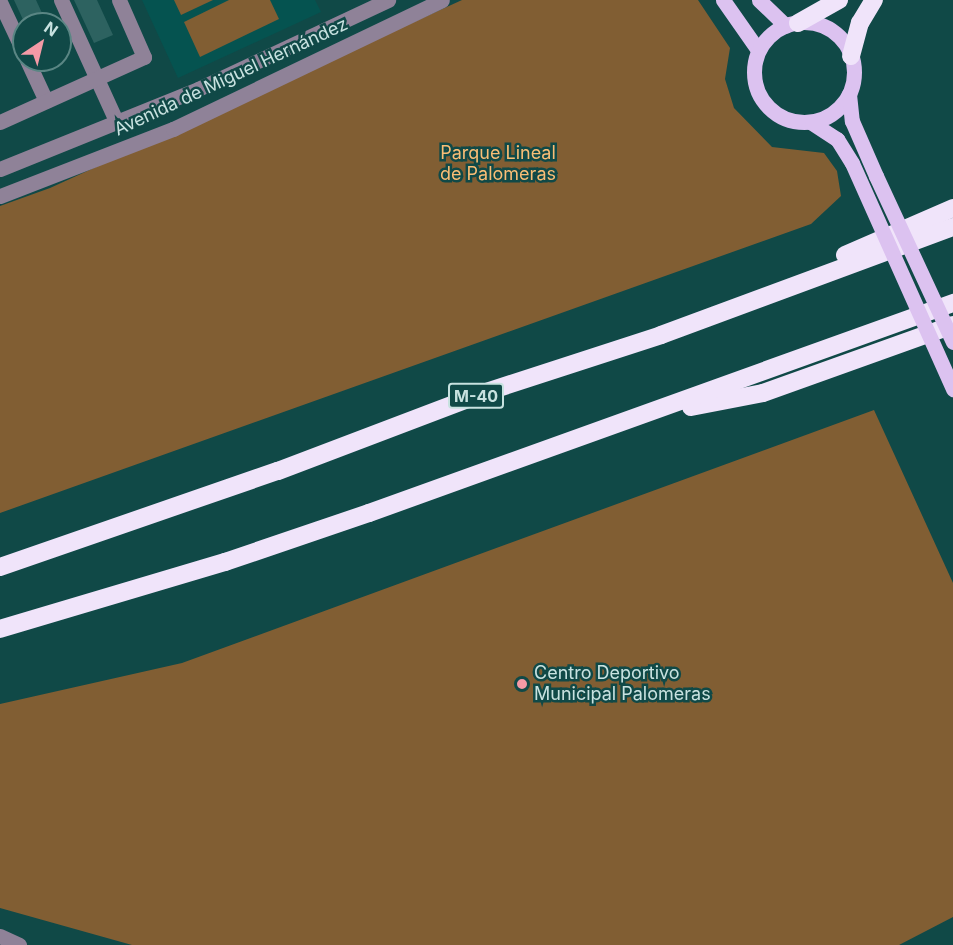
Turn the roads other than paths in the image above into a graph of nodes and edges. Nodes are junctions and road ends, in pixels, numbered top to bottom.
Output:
1 (61, 0) edge
2 (119, 0) edge
3 (388, 0) edge
4 (442, 0) edge
5 (723, 0) edge
6 (759, 0) edge
7 (839, 0) edge
8 (874, 0) edge
9 (0, 2) edge
10 (792, 24) junction
11 (12, 28) edge
12 (758, 50) junction
13 (851, 56) junction
14 (33, 72) edge
15 (97, 78) junction
16 (849, 94) junction
17 (46, 101) junction
18 (0, 122) edge
19 (117, 123) junction
20 (812, 123) junction
21 (0, 169) edge
22 (0, 196) edge
23 (953, 208) edge
24 (953, 227) edge
25 (953, 303) edge
26 (953, 325) edge
27 (661, 335) junction
28 (953, 342) edge
29 (953, 389) edge
30 (636, 417) junction
31 (0, 567) edge
32 (0, 629) edge
33 (0, 938) edge
34 (4, 945) edge
35 (19, 945) edge

1 - 15 street
2 - 15 street
3 - 19 street, Avenida de Miguel Hernández
4 - 22 street, Avenida de Miguel Hernández
5 - 12 main road
6 - 10 main road
7 - 10 highway
8 - 13 highway
9 - 11 street
10 - 12 main road
10 - 13 main road
12 - 20 main road
13 - 16 main road
14 - 17 street
15 - 17 street
15 - 19 street
16 - 20 main road
16 - 28 main road, bridge
17 - 18 street
19 - 21 street, Avenida de Miguel Hernández
20 - 29 main road, bridge
23 - 27 highway
24 - 27 highway, M-40
25 - 30 highway
26 - 30 highway
27 - 31 highway, M-40
30 - 32 highway
33 - 34 street
33 - 35 street

